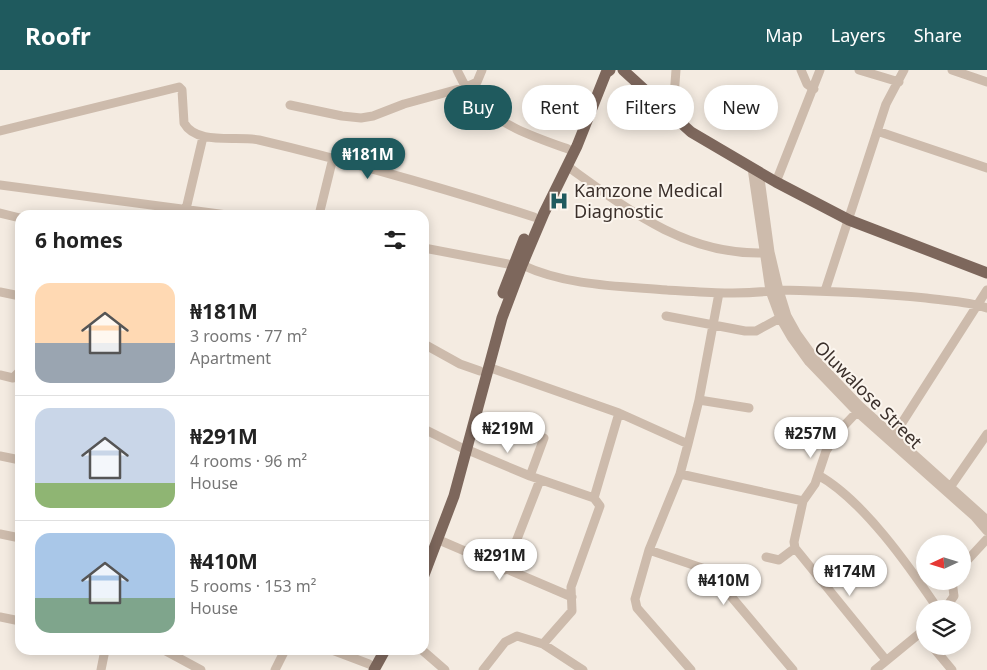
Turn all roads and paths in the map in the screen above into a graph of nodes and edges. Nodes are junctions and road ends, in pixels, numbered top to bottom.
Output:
1 (456, 70) edge
2 (482, 70) edge
3 (623, 70) edge
4 (676, 70) edge
5 (801, 70) edge
6 (820, 70) edge
7 (859, 70) edge
8 (904, 70) edge
9 (952, 70) edge
10 (607, 71) edge
11 (898, 82) junction
12 (987, 82) edge
13 (465, 85) edge
14 (469, 85) edge
15 (640, 85) edge
16 (675, 85) edge
17 (814, 89) junction
18 (444, 93) edge
19 (290, 105) dead end
20 (512, 126) edge
21 (691, 130) edge
22 (0, 131) edge
23 (877, 131) junction
24 (203, 137) junction
25 (568, 149) junction
26 (333, 158) junction
27 (567, 166) junction
28 (987, 168) edge
29 (761, 174) junction
30 (0, 186) edge
31 (186, 209) junction
32 (193, 210) edge
33 (321, 210) edge
34 (0, 213) edge
35 (15, 217) edge
36 (534, 217) junction
37 (849, 220) junction
38 (429, 249) edge
39 (763, 253) junction
40 (517, 265) junction
41 (987, 273) edge
42 (987, 290) edge
43 (774, 291) junction
44 (825, 291) junction
45 (0, 292) edge
46 (718, 293) junction
47 (15, 295) edge
48 (977, 304) junction
49 (987, 308) edge
50 (666, 316) dead end
51 (780, 318) junction
52 (713, 325) junction
53 (429, 347) edge
54 (484, 369) junction
55 (0, 375) edge
56 (15, 376) edge
57 (699, 400) junction
58 (749, 408) dead end
59 (857, 412) junction
60 (619, 413) junction
61 (800, 428) dead end
62 (429, 431) edge
63 (839, 431) junction
64 (987, 434) edge
65 (544, 438) dead end
66 (892, 439) junction
67 (688, 444) junction
68 (465, 449) junction
69 (0, 456) edge
70 (15, 459) edge
71 (680, 474) junction
72 (818, 475) junction
73 (530, 476) junction
74 (540, 480) junction
75 (951, 486) junction
76 (594, 498) junction
77 (803, 501) junction
78 (446, 512) junction
79 (987, 520) edge
80 (987, 531) edge
81 (0, 534) edge
82 (15, 537) edge
83 (987, 539) edge
84 (439, 540) junction
85 (795, 548) junction
86 (429, 550) edge
87 (649, 550) junction
88 (971, 556) edge
89 (766, 557) dead end
90 (429, 563) edge
91 (505, 570) junction
92 (572, 597) junction
93 (932, 600) edge
94 (0, 617) edge
95 (15, 619) edge
96 (916, 639) edge
97 (543, 644) junction
98 (104, 655) edge
99 (173, 655) edge
100 (282, 655) edge
101 (343, 655) edge
102 (375, 655) edge
103 (380, 655) edge
104 (428, 655) edge
105 (940, 655) edge
106 (886, 660) junction
107 (370, 668) edge
108 (101, 670) edge
109 (201, 670) edge
110 (275, 670) edge
111 (445, 670) edge
112 (483, 670) edge
113 (582, 670) edge
114 (691, 670) edge
115 (793, 670) edge
116 (875, 670) edge
117 (952, 670) edge

1 - 13 street
2 - 14 street
3 - 15 main road
4 - 16 street
5 - 17 street
6 - 17 street
7 - 11 street
8 - 11 street
9 - 12 street
10 - 25 main road
10 - 27 main road
10 - 29 main road
11 - 23 street
17 - 29 street
18 - 19 street
20 - 25 street
21 - 29 main road
22 - 24 street
23 - 28 street
23 - 37 street
24 - 26 street
24 - 31 street
25 - 36 main road
26 - 33 street
26 - 36 street
27 - 39 street
27 - 40 main road
29 - 37 main road
29 - 39 street, Oluwalose Street
29 - 43 street, Oluwalose Street
30 - 31 street
31 - 32 street
34 - 35 street
36 - 40 main road
37 - 41 main road
37 - 44 street
38 - 40 street
39 - 43 street, Oluwalose Street
40 - 46 street
40 - 54 main road
42 - 48 street
43 - 44 street
43 - 46 street
43 - 51 street, Oluwalose Street
43 - 66 street, Oluwalose Street
44 - 48 street
45 - 47 street
46 - 52 street
48 - 49 street
48 - 66 street
50 - 52 street
51 - 52 street
51 - 59 street, Oluwalose Street
52 - 57 street
53 - 54 street
54 - 60 street
54 - 68 main road
55 - 56 street
57 - 58 street
57 - 67 street
59 - 63 street
59 - 66 street, Oluwalose Street
60 - 67 street
60 - 76 street
61 - 63 street
62 - 68 street
63 - 72 street
64 - 75 street
65 - 73 street
66 - 75 street, Oluwalose Street
66 - 80 street, Oluwalose Street
67 - 71 street
68 - 73 street
68 - 78 main road
69 - 70 street
71 - 77 street
71 - 87 street
72 - 77 street
72 - 93 street
73 - 74 street
74 - 76 street
74 - 91 street
75 - 79 street, Oluwalose Street
76 - 92 street
77 - 85 street
78 - 84 main road
78 - 86 main road
81 - 82 street
83 - 88 street
84 - 90 main road
84 - 91 street
85 - 89 street
85 - 106 street
87 - 114 street
87 - 115 street
91 - 92 street
92 - 97 street
94 - 95 street
96 - 106 street
97 - 112 street
97 - 113 street
98 - 108 street
99 - 109 street
100 - 110 street
101 - 107 street
102 - 107 main road
103 - 107 main road
104 - 111 street
105 - 117 street
106 - 116 street

